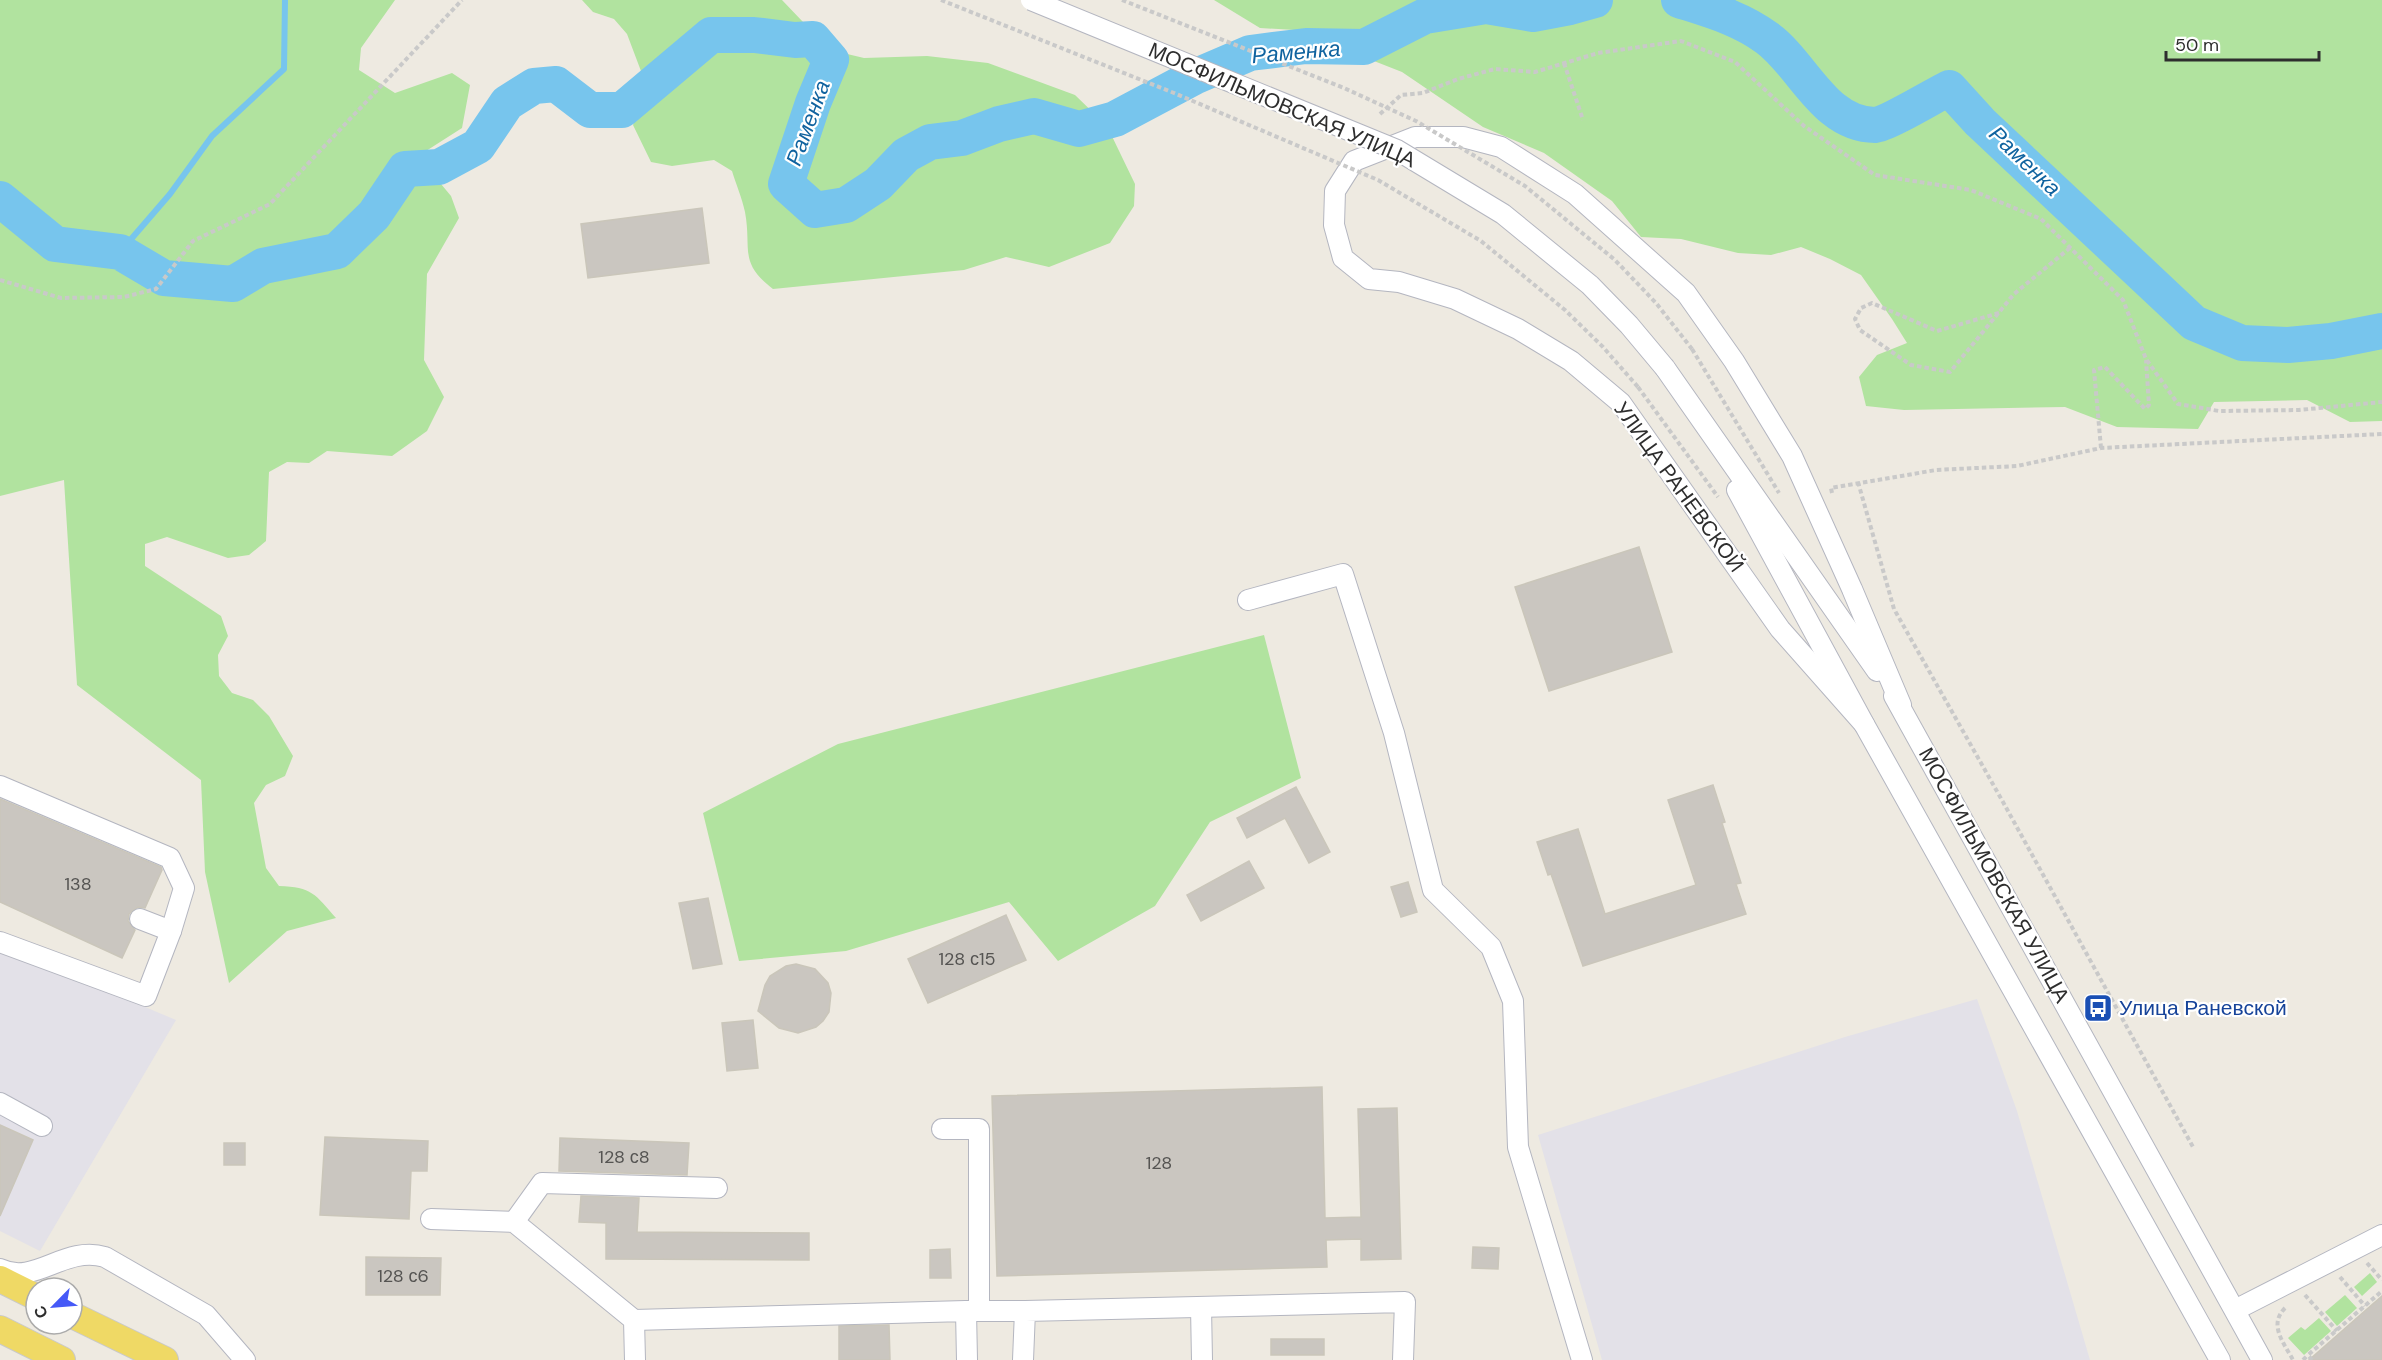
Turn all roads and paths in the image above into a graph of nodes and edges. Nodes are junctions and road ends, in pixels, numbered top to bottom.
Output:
1 (462, 0) edge
2 (941, 0) edge
3 (1031, 0) edge
4 (1564, 63) junction
5 (1380, 114) dead end
6 (1583, 120) dead end
7 (2071, 247) junction
8 (0, 280) edge
9 (1999, 313) junction
10 (1692, 349) dead end
11 (2146, 359) junction
12 (2382, 402) edge
13 (1694, 411) junction
14 (2382, 434) edge
15 (2101, 447) junction
16 (1783, 501) dead end
17 (1721, 502) dead end
18 (1248, 600) dead end
19 (1901, 705) junction
20 (1864, 724) junction
21 (0, 786) edge
22 (140, 920) dead end
23 (171, 931) junction
24 (0, 942) edge
25 (0, 1103) edge
26 (42, 1126) dead end
27 (942, 1129) dead end
28 (2193, 1147) dead end
29 (717, 1188) dead end
30 (431, 1219) dead end
31 (514, 1222) junction
32 (2382, 1235) edge
33 (2327, 1263) junction
34 (0, 1269) edge
35 (0, 1280) edge
36 (2292, 1280) junction
37 (24, 1291) edge
38 (2382, 1291) edge
39 (2307, 1297) junction
40 (2298, 1301) dead end
41 (2289, 1305) dead end
42 (2365, 1306) junction
43 (1201, 1307) junction
44 (973, 1311) junction
45 (1025, 1311) junction
46 (2235, 1311) junction
47 (634, 1320) junction
48 (84, 1321) edge
49 (0, 1329) edge
50 (2337, 1331) junction
51 (2308, 1355) junction
52 (62, 1360) edge
53 (165, 1360) edge
54 (245, 1360) edge
55 (635, 1360) edge
56 (967, 1360) edge
57 (1023, 1360) edge
58 (1202, 1360) edge
59 (1403, 1360) edge
60 (1582, 1360) edge
61 (2220, 1360) edge
62 (2262, 1360) edge
63 (2293, 1360) edge
64 (2303, 1360) edge
65 (2312, 1360) edge

1 - 8 path
2 - 17 path, bridge
3 - 13 street, МОСФИЛЬМОВСКАЯ УЛИЦА, bridge
4 - 5 path
4 - 6 path
4 - 7 path
7 - 9 path
7 - 11 path
9 - 9 path
10 - 16 path
11 - 12 path
11 - 15 path
13 - 19 street, МОСФИЛЬМОВСКАЯ УЛИЦА
13 - 20 street, МОСФИЛЬМОВСКАЯ УЛИЦА
14 - 15 path
15 - 28 path
18 - 60 street
19 - 20 street, УЛИЦА РАНЕВСКОЙ
19 - 46 street, МОСФИЛЬМОВСКАЯ УЛИЦА
20 - 61 street, МОСФИЛЬМОВСКАЯ УЛИЦА
21 - 23 street
22 - 23 street
23 - 24 street
25 - 26 street
27 - 44 street
29 - 31 street
30 - 31 street
31 - 47 street
32 - 33 street
33 - 36 street
33 - 42 path
34 - 54 street
35 - 37 main road
36 - 39 path
36 - 46 street
38 - 42 path
39 - 40 path
39 - 50 path
41 - 63 path
42 - 50 path
43 - 45 street
43 - 58 street
43 - 59 street
44 - 45 street
44 - 47 street
44 - 56 street
45 - 57 street
46 - 62 street, МОСФИЛЬМОВСКАЯ УЛИЦА
47 - 55 street
48 - 53 main road
49 - 52 main road
50 - 51 path
51 - 64 path
51 - 65 path

